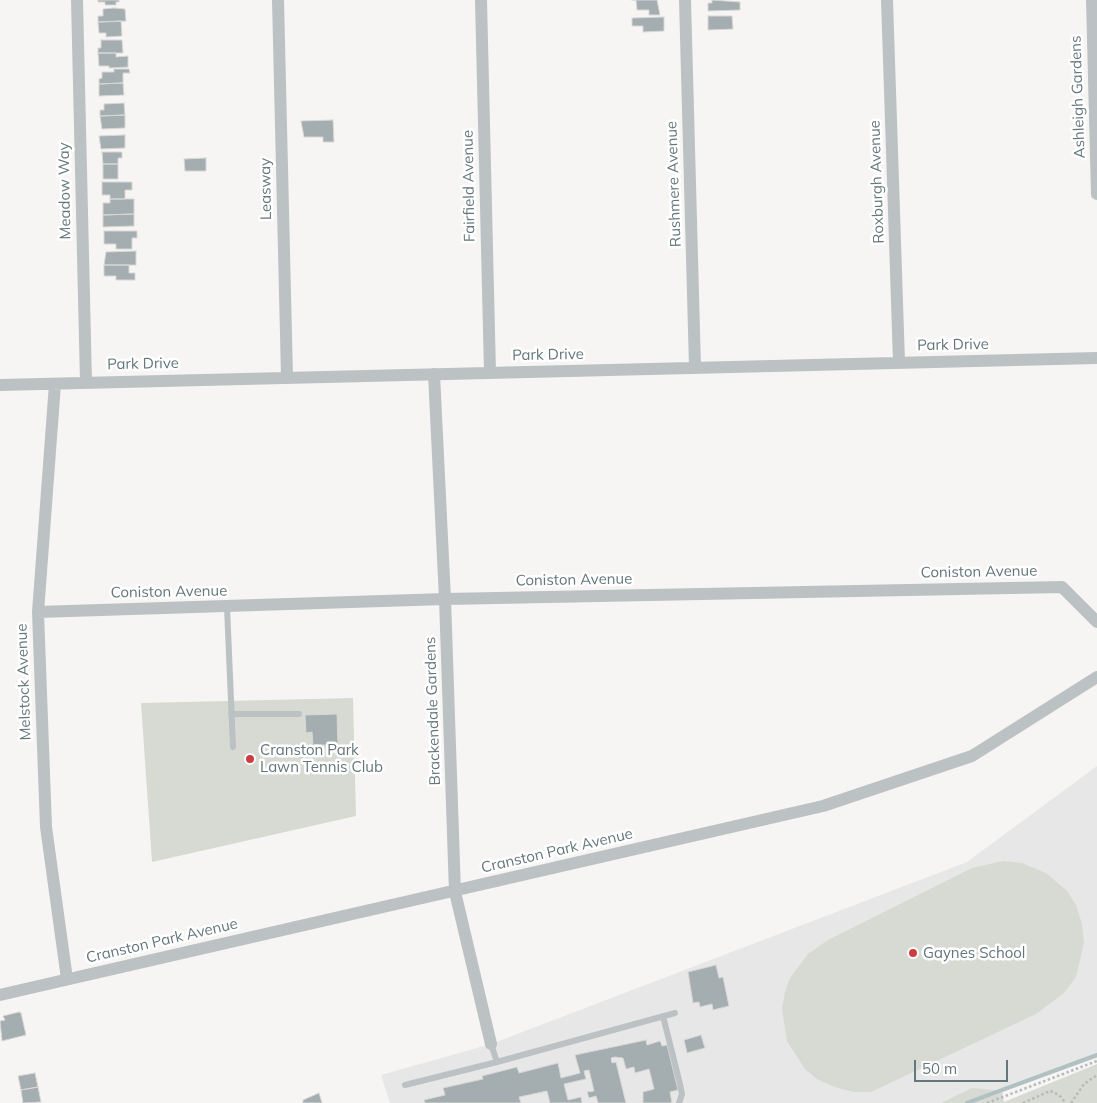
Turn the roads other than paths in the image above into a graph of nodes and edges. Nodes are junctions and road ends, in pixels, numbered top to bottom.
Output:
1 (77, 0) edge
2 (278, 0) edge
3 (481, 0) edge
4 (685, 0) edge
5 (887, 0) edge
6 (1092, 0) edge
7 (1097, 194) edge
8 (1097, 358) edge
9 (899, 362) junction
10 (695, 367) junction
11 (490, 372) junction
12 (434, 374) junction
13 (287, 377) junction
14 (86, 382) junction
15 (54, 384) junction
16 (0, 385) edge
17 (445, 599) junction
18 (227, 607) junction
19 (38, 612) junction
20 (1097, 622) edge
21 (1097, 677) edge
22 (232, 714) junction
23 (299, 714) dead end
24 (233, 747) dead end
25 (455, 892) junction
26 (67, 979) junction
27 (0, 995) edge
28 (675, 1013) dead end
29 (663, 1016) junction
30 (491, 1044) joint
31 (497, 1062) junction
32 (405, 1084) dead end
33 (679, 1103) edge

1 - 14 street, Meadow Way
2 - 13 street, Leasway
3 - 11 street, Fairfield Avenue
4 - 10 street, Rushmere Avenue
5 - 9 street, Roxburgh Avenue
6 - 7 street, Ashleigh Gardens
8 - 9 street, Park Drive
9 - 10 street, Park Drive
10 - 11 street, Park Drive
11 - 12 street, Park Drive
12 - 13 street, Park Drive
12 - 17 street, Brackendale Gardens
13 - 14 street, Park Drive
14 - 15 street, Park Drive
15 - 16 street, Park Drive
15 - 19 street, Melstock Avenue
17 - 18 street, Coniston Avenue
17 - 20 street, Coniston Avenue
17 - 25 street, Brackendale Gardens
18 - 19 street, Coniston Avenue
18 - 22 lane
19 - 26 street, Melstock Avenue
21 - 25 street, Cranston Park Avenue
22 - 23 lane
22 - 24 lane
25 - 26 street, Cranston Park Avenue
25 - 30 street, Brackendale Gardens
26 - 27 street, Cranston Park Avenue
28 - 29 lane
29 - 31 lane
29 - 33 lane
30 - 31 lane
31 - 32 lane

